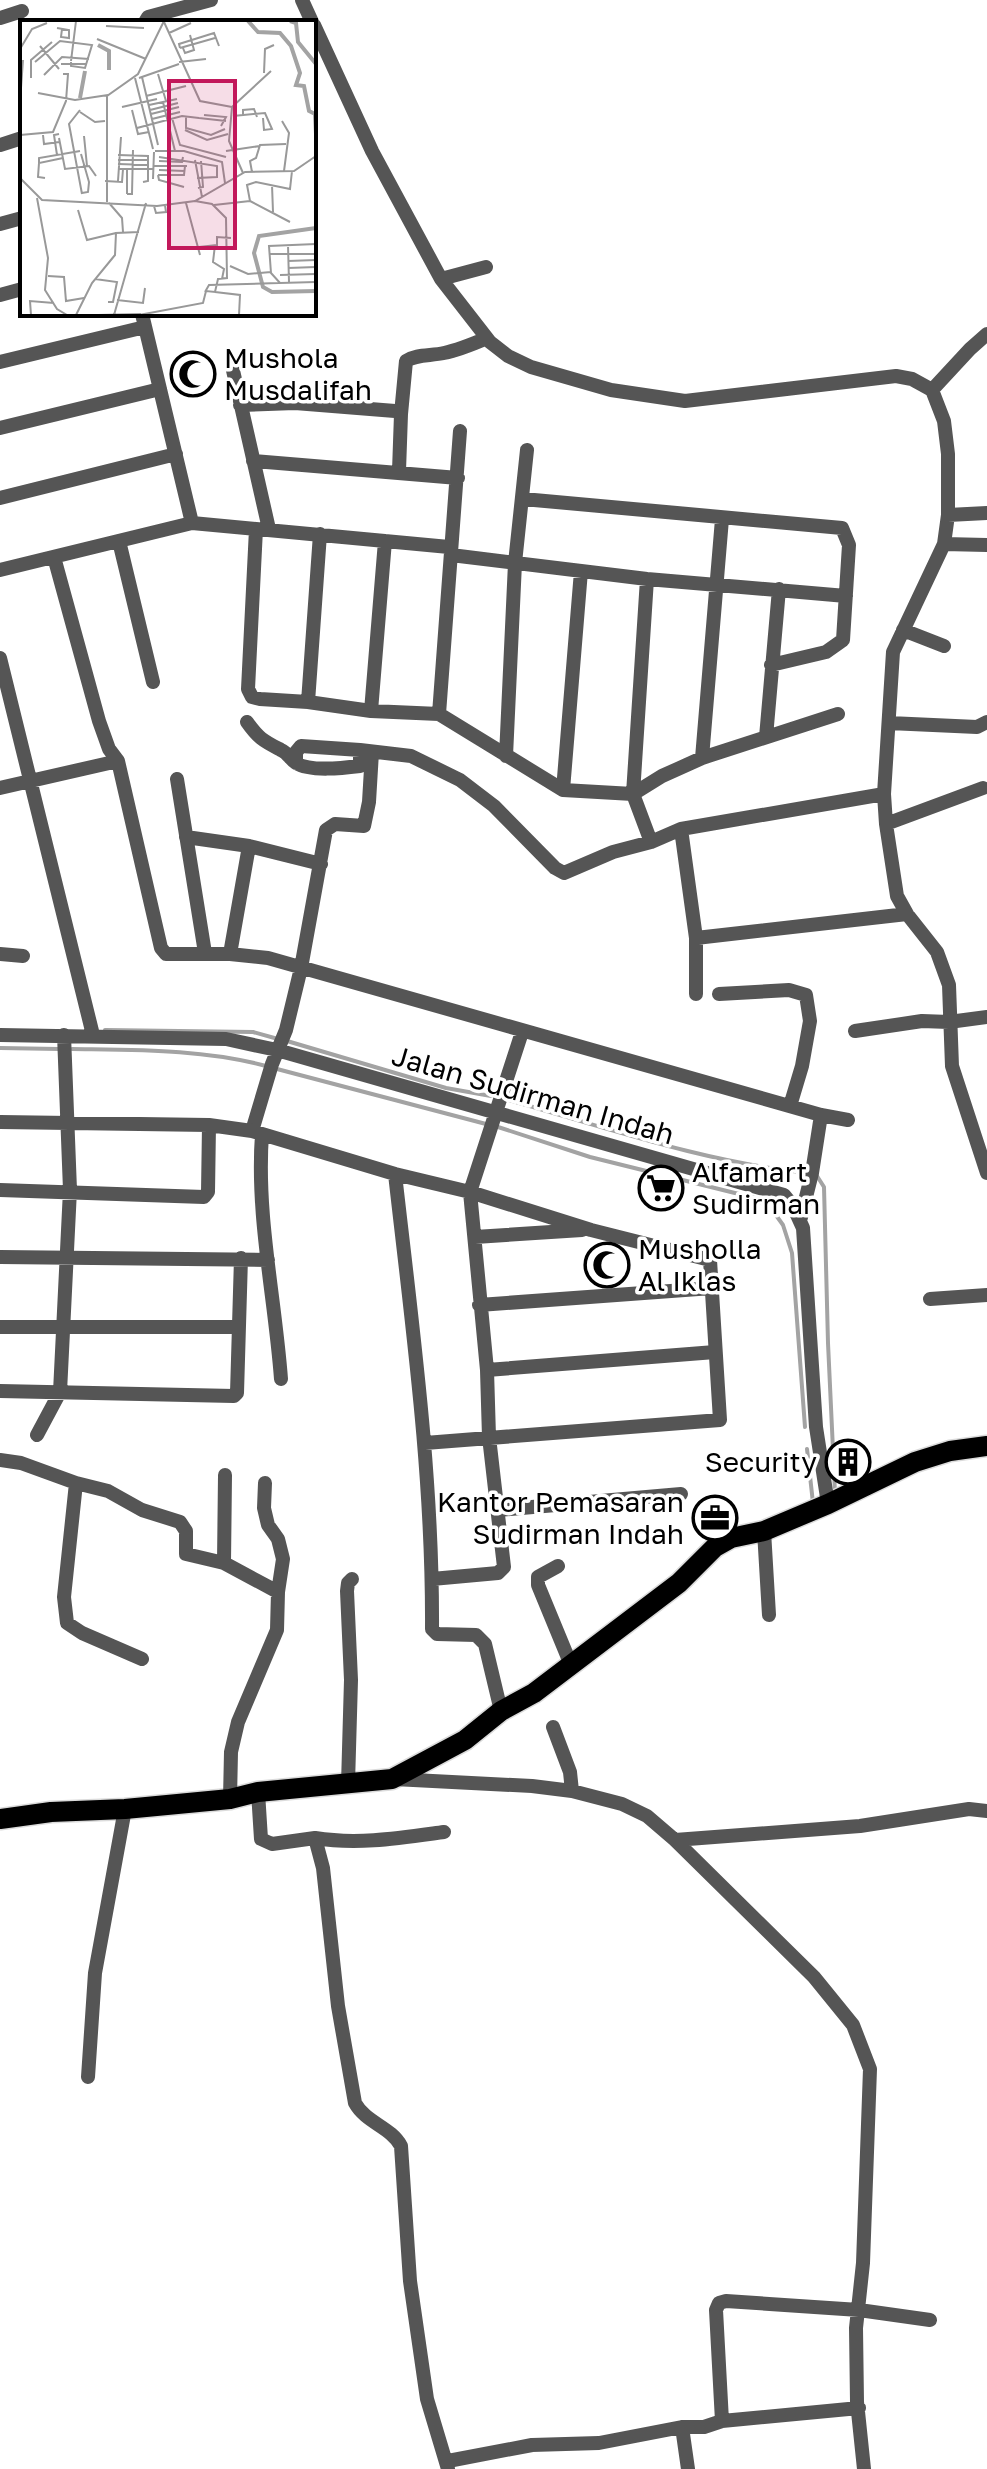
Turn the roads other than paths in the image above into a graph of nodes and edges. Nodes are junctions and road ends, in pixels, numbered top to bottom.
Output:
1 (211, 0) edge
2 (302, 0) edge
3 (22, 11) dead end
4 (0, 18) edge
5 (146, 20) edge
6 (311, 20) edge
7 (316, 30) edge
8 (20, 139) edge
9 (0, 145) edge
10 (20, 219) edge
11 (0, 224) edge
12 (486, 267) dead end
13 (441, 279) junction
14 (20, 290) edge
15 (0, 295) edge
16 (144, 320) edge
17 (987, 334) edge
18 (487, 338) junction
19 (0, 362) edge
20 (232, 366) dead end
21 (160, 389) junction
22 (932, 390) junction
23 (240, 405) junction
24 (401, 414) junction
25 (0, 428) edge
26 (460, 431) dead end
27 (527, 450) dead end
28 (176, 454) junction
29 (253, 461) junction
30 (399, 471) junction
31 (458, 478) junction
32 (0, 498) edge
33 (523, 499) junction
34 (987, 513) edge
35 (948, 515) junction
36 (722, 519) junction
37 (192, 523) junction
38 (262, 529) junction
39 (320, 534) junction
40 (119, 541) junction
41 (385, 541) junction
42 (944, 544) junction
43 (987, 545) edge
44 (450, 551) junction
45 (54, 557) junction
46 (515, 563) junction
47 (0, 570) edge
48 (581, 571) junction
49 (647, 579) junction
50 (716, 583) junction
51 (779, 589) junction
52 (846, 596) junction
53 (903, 630) junction
54 (944, 646) dead end
55 (0, 658) edge
56 (771, 665) junction
57 (153, 682) dead end
58 (308, 702) junction
59 (371, 711) junction
60 (439, 714) junction
61 (838, 714) dead end
62 (247, 722) dead end
63 (987, 722) edge
64 (889, 723) junction
65 (766, 737) junction
66 (366, 751) junction
67 (506, 756) junction
68 (702, 758) junction
69 (118, 761) junction
70 (177, 779) dead end
71 (30, 780) junction
72 (0, 788) edge
73 (983, 788) dead end
74 (563, 790) junction
75 (633, 794) junction
76 (884, 794) junction
77 (886, 824) junction
78 (681, 829) junction
79 (186, 837) junction
80 (651, 842) junction
81 (249, 846) junction
82 (321, 864) junction
83 (907, 914) junction
84 (696, 938) junction
85 (205, 953) junction
86 (0, 954) edge
87 (230, 954) junction
88 (23, 956) dead end
89 (301, 968) junction
90 (696, 994) dead end
91 (719, 994) dead end
92 (987, 1017) edge
93 (949, 1022) junction
94 (855, 1031) dead end
95 (522, 1032) junction
96 (0, 1035) edge
97 (64, 1035) junction
98 (93, 1035) junction
99 (277, 1050) junction
100 (790, 1106) junction
101 (497, 1112) junction
102 (821, 1115) junction
103 (848, 1120) dead end
104 (0, 1122) edge
105 (69, 1122) junction
106 (209, 1125) junction
107 (257, 1132) junction
108 (987, 1173) edge
109 (395, 1174) junction
110 (0, 1190) edge
111 (70, 1190) junction
112 (470, 1192) junction
113 (800, 1221) junction
114 (591, 1230) junction
115 (475, 1237) junction
116 (0, 1257) edge
117 (67, 1258) junction
118 (241, 1258) junction
119 (268, 1260) junction
120 (712, 1288) junction
121 (987, 1295) edge
122 (930, 1299) dead end
123 (479, 1305) junction
124 (0, 1327) edge
125 (64, 1327) junction
126 (239, 1327) junction
127 (715, 1352) junction
128 (487, 1370) junction
129 (281, 1379) dead end
130 (0, 1391) edge
131 (60, 1392) junction
132 (37, 1435) dead end
133 (489, 1437) junction
134 (425, 1443) junction
135 (987, 1446) edge
136 (0, 1460) edge
137 (225, 1475) dead end
138 (76, 1483) junction
139 (265, 1483) dead end
140 (681, 1494) dead end
141 (828, 1504) junction
142 (498, 1510) junction
143 (764, 1531) junction
144 (224, 1563) junction
145 (558, 1566) dead end
146 (352, 1579) dead end
147 (432, 1579) junction
148 (278, 1592) junction
149 (769, 1615) dead end
150 (142, 1659) dead end
151 (571, 1665) junction
152 (501, 1711) junction
153 (553, 1727) dead end
154 (392, 1779) junction
155 (348, 1784) junction
156 (572, 1791) junction
157 (258, 1792) junction
158 (230, 1799) junction
159 (125, 1809) junction
160 (987, 1811) edge
161 (0, 1819) edge
162 (444, 1832) dead end
163 (315, 1838) junction
164 (675, 1840) junction
165 (88, 2077) dead end
166 (859, 2310) junction
167 (930, 2320) dead end
168 (859, 2408) junction
169 (722, 2421) junction
170 (682, 2427) junction
171 (448, 2465) edge
172 (688, 2469) edge
173 (864, 2469) edge

1 - 5 street
2 - 6 street
3 - 4 street
7 - 13 street
8 - 9 street
10 - 11 street
12 - 13 street
13 - 18 street
14 - 15 street
16 - 19 street
16 - 21 street
17 - 22 street
18 - 22 street
18 - 24 street
20 - 23 street
21 - 25 street
21 - 28 street
22 - 35 street
23 - 24 street
23 - 29 street
24 - 30 street
26 - 31 street
27 - 33 street
28 - 32 street
28 - 37 street
29 - 30 street
29 - 38 street
30 - 31 street
31 - 44 street
33 - 36 street
33 - 46 street
34 - 35 street
35 - 42 street
36 - 50 street
36 - 52 street
37 - 38 street
37 - 40 street
38 - 39 street
38 - 58 street
39 - 41 street
39 - 58 street
40 - 45 street
40 - 57 street
41 - 44 street
41 - 59 street
42 - 43 street
42 - 53 street
44 - 46 street
44 - 60 street
45 - 47 street
45 - 69 street
46 - 48 street
46 - 67 street
48 - 49 street
48 - 74 street
49 - 50 street
49 - 75 street
50 - 51 street
50 - 68 street
51 - 52 street
51 - 56 street
52 - 56 street
53 - 54 street
53 - 64 street
55 - 71 street
56 - 65 street
58 - 59 street
59 - 60 street
60 - 67 street
61 - 65 street
62 - 66 street
63 - 64 street
64 - 76 street
65 - 68 street
66 - 80 street
66 - 82 street
67 - 74 street
68 - 75 street
69 - 71 street
69 - 85 street
70 - 79 street
71 - 72 street
71 - 98 street
73 - 77 street
74 - 75 street
75 - 80 street
76 - 77 street
76 - 78 street
77 - 83 street
78 - 80 street
78 - 84 street
79 - 81 street
79 - 85 street
81 - 82 street
81 - 87 street
82 - 89 street
83 - 84 street
83 - 93 street
84 - 90 street
85 - 87 street
86 - 88 street
87 - 89 street
89 - 95 street
89 - 99 street
91 - 100 street
92 - 93 street
93 - 94 street
93 - 108 street
95 - 100 street
95 - 101 street
96 - 97 street, Jalan Sudirman Indah
97 - 98 street, Jalan Sudirman Indah
97 - 105 street
98 - 99 street, Jalan Sudirman Indah
99 - 101 street, Jalan Sudirman Indah
99 - 107 street
100 - 102 street
101 - 112 street
101 - 113 street, Jalan Sudirman Indah
102 - 103 street
102 - 113 street
104 - 105 street
105 - 106 street
105 - 111 street
106 - 107 street
106 - 111 street
107 - 109 street
107 - 119 street
109 - 112 street
109 - 134 street
110 - 111 street
111 - 117 street
112 - 114 street
112 - 115 street
113 - 141 street
114 - 115 street
114 - 120 street
115 - 123 street
116 - 117 street
117 - 118 street
117 - 125 street
118 - 119 street
118 - 126 street
119 - 129 street
120 - 123 street
120 - 127 street
121 - 122 street
123 - 128 street
124 - 125 street
125 - 126 street
125 - 131 street
126 - 131 street
127 - 128 street
127 - 133 street
128 - 133 street
130 - 131 street
131 - 132 street
133 - 134 street
133 - 142 street
134 - 147 street
135 - 141 main road
136 - 138 street
137 - 144 street
138 - 144 street
138 - 150 street
139 - 148 street
140 - 142 street
141 - 143 main road
142 - 147 street
143 - 149 street
143 - 151 main road
144 - 148 street
145 - 151 street
146 - 155 street
147 - 152 street
148 - 158 street
151 - 152 main road
152 - 154 main road
153 - 156 street
154 - 155 main road
154 - 156 street
155 - 157 main road
156 - 164 street
157 - 158 main road
157 - 163 street
158 - 159 main road
159 - 161 main road
159 - 165 street
160 - 164 street
162 - 163 street
163 - 171 street
164 - 166 street
166 - 167 street
166 - 168 street
166 - 169 street
168 - 169 street
168 - 173 street
169 - 170 street
170 - 171 street
170 - 172 street

